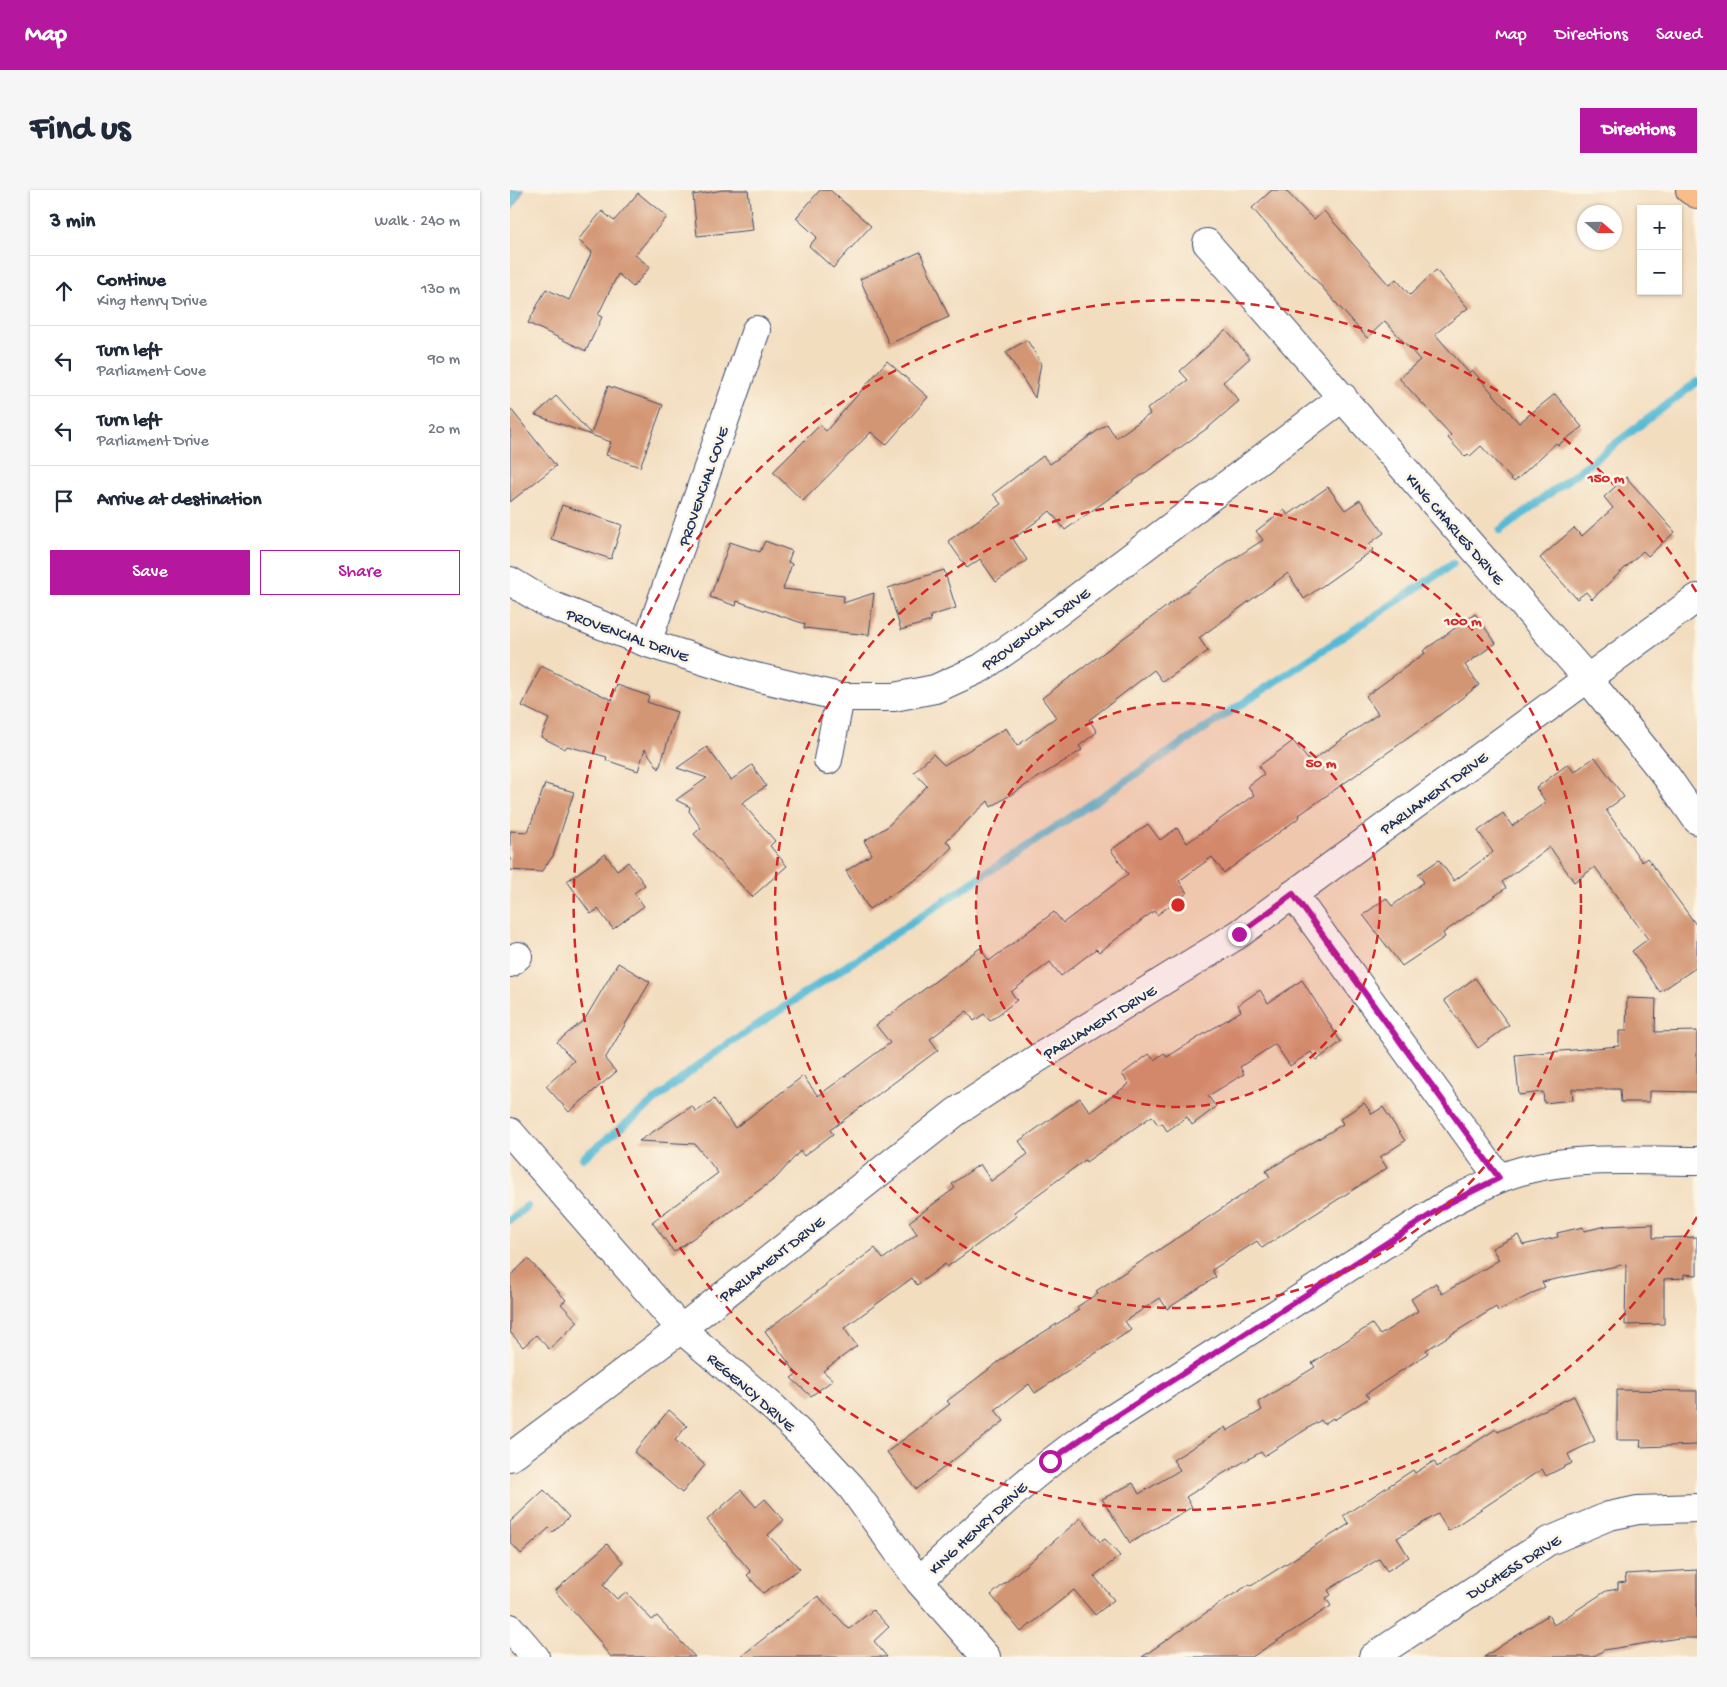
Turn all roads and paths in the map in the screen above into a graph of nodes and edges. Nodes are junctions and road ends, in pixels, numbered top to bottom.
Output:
1 (1690, 190) edge
2 (1697, 194) edge
3 (1207, 243) dead end
4 (756, 330) dead end
5 (1343, 398) junction
6 (510, 581) edge
7 (1697, 598) edge
8 (647, 643) junction
9 (1588, 680) junction
10 (840, 697) junction
11 (828, 760) dead end
12 (1697, 820) edge
13 (1293, 894) junction
14 (510, 1132) edge
15 (1697, 1161) edge
16 (1499, 1178) junction
17 (680, 1329) junction
18 (510, 1457) edge
19 (1697, 1508) edge
20 (919, 1582) junction
21 (510, 1628) edge
22 (535, 1657) edge
23 (986, 1657) edge
24 (1372, 1657) edge

1 - 2 main road
3 - 5 street, KING CHARLES DRIVE
4 - 8 street, PROVENCIAL COVE
5 - 9 street, KING CHARLES DRIVE
5 - 10 street, PROVENCIAL DRIVE
6 - 8 street, PROVENCIAL DRIVE
7 - 9 street, PARLIAMENT DRIVE
8 - 10 street, PROVENCIAL DRIVE
9 - 12 street, KING CHARLES DRIVE
9 - 13 street, PARLIAMENT DRIVE
10 - 11 street
13 - 16 street
13 - 17 street, PARLIAMENT DRIVE
14 - 17 street, REGENCY DRIVE
15 - 16 street, KING HENRY DRIVE
16 - 20 street, KING HENRY DRIVE
17 - 18 street, PARLIAMENT DRIVE
17 - 20 street, REGENCY DRIVE
19 - 24 street, DUCHESS DRIVE
20 - 23 street, REGENCY DRIVE
21 - 22 street

